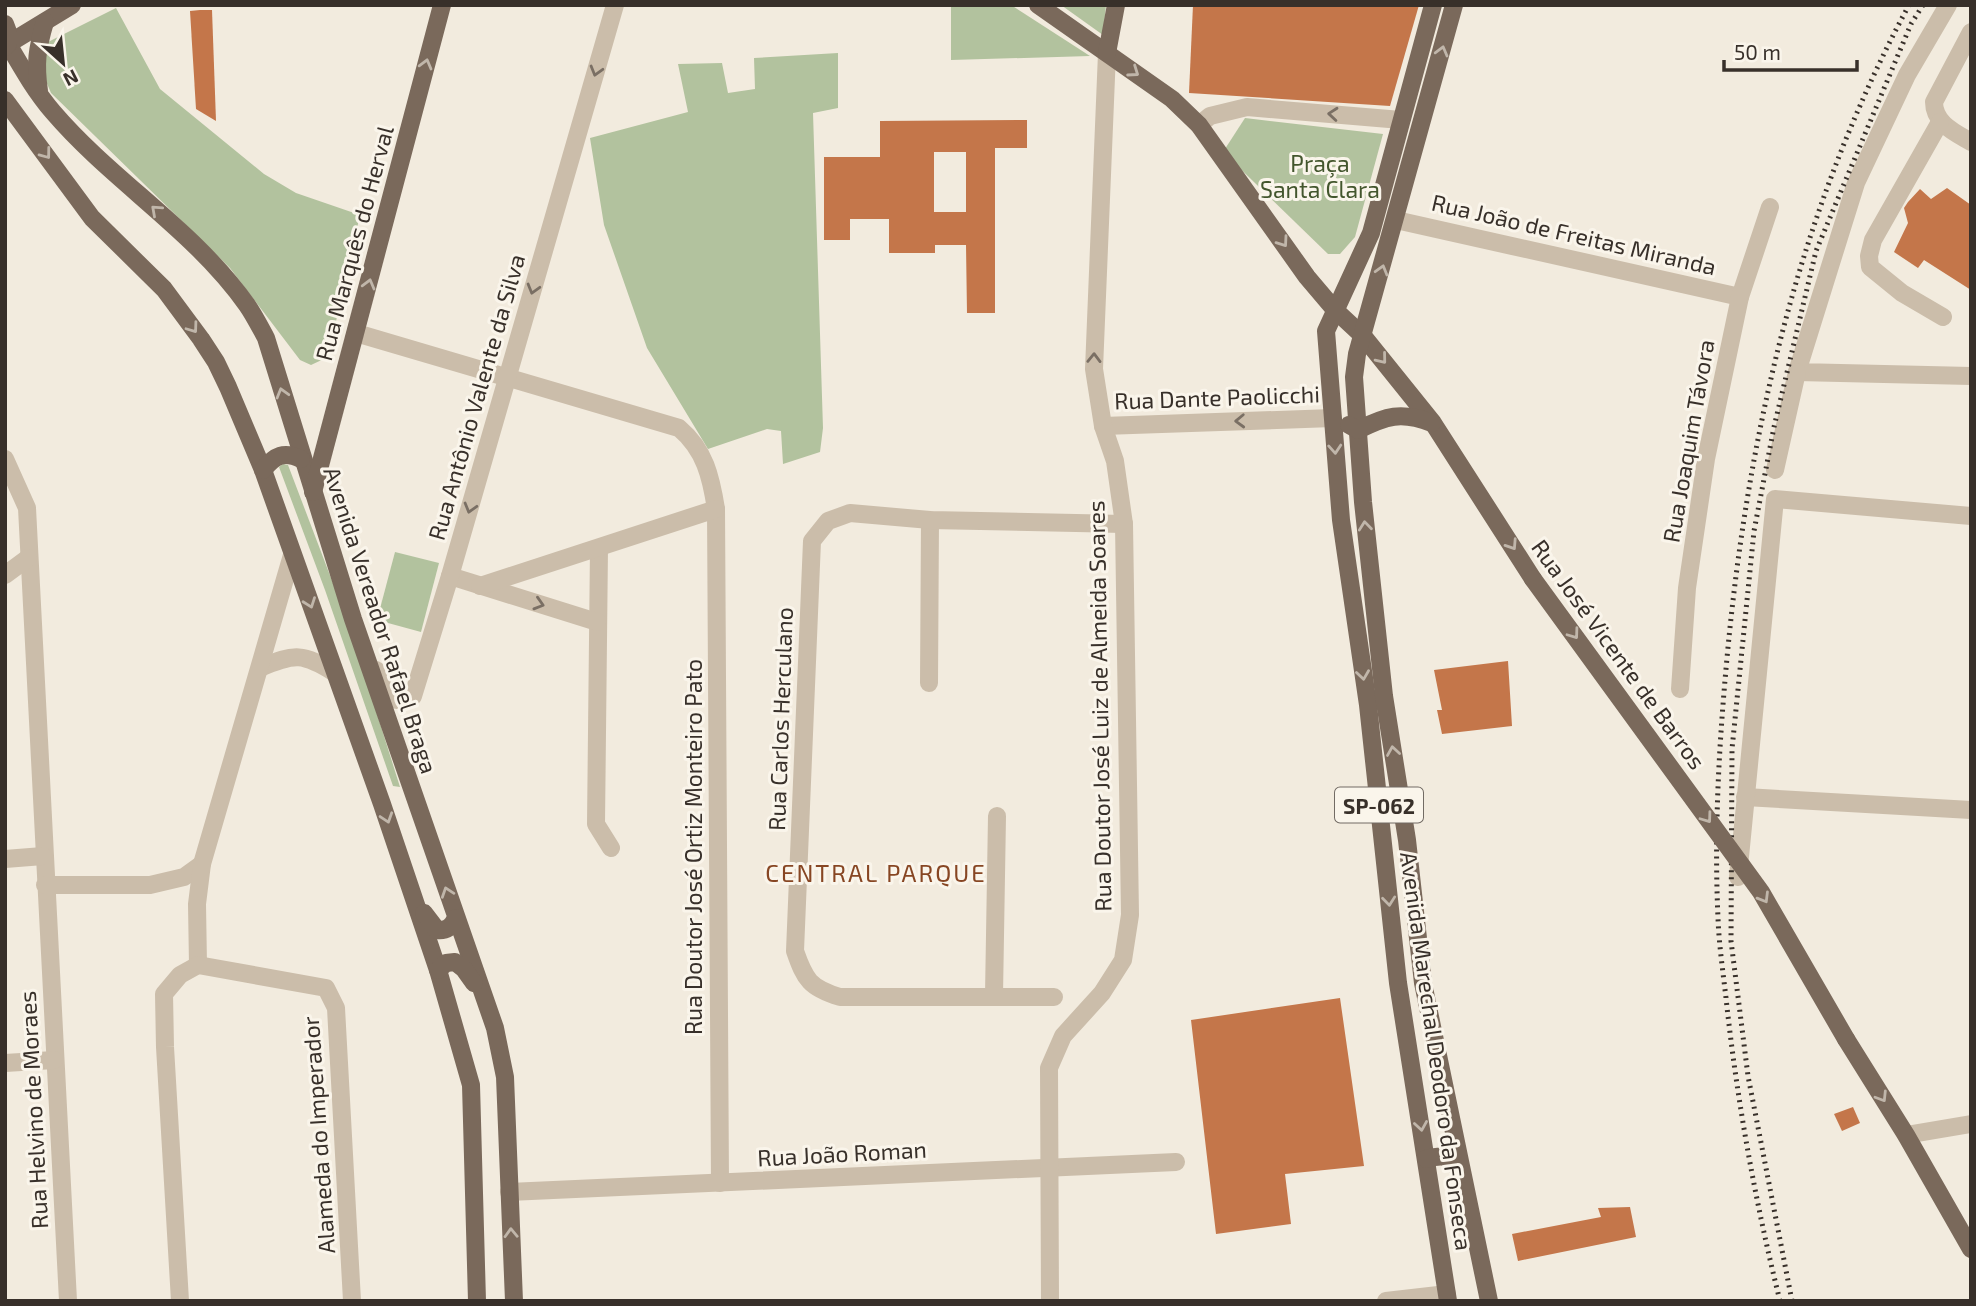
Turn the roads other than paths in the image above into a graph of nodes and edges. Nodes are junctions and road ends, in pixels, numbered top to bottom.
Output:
1 (72, 5) edge
2 (442, 5) edge
3 (615, 5) edge
4 (1038, 5) edge
5 (1116, 5) edge
6 (1433, 5) edge
7 (1454, 5) edge
8 (1948, 5) edge
9 (45, 22) junction
10 (5, 24) edge
11 (1971, 32) edge
12 (7, 46) edge
13 (1107, 53) junction
14 (40, 94) junction
15 (5, 100) edge
16 (1401, 120) junction
17 (1940, 122) junction
18 (1199, 125) junction
19 (1971, 142) edge
20 (1770, 207) dead end
21 (1396, 220) junction
22 (1740, 297) junction
23 (1335, 310) junction
24 (1943, 317) dead end
25 (356, 333) junction
26 (1363, 336) junction
27 (1797, 372) junction
28 (1971, 376) edge
29 (507, 378) junction
30 (1333, 418) junction
31 (1433, 423) junction
32 (1103, 426) junction
33 (1358, 430) junction
34 (5, 459) edge
35 (301, 459) junction
36 (263, 470) junction
37 (1775, 470) dead end
38 (313, 492) junction
39 (716, 509) junction
40 (1971, 516) edge
41 (930, 520) junction
42 (1124, 524) junction
43 (599, 548) junction
44 (292, 555) junction
45 (28, 558) junction
46 (5, 575) edge
47 (450, 576) junction
48 (480, 586) junction
49 (353, 620) junction
50 (597, 622) junction
51 (260, 668) junction
52 (335, 673) junction
53 (929, 683) dead end
54 (1680, 689) dead end
55 (1745, 797) junction
56 (1971, 810) edge
57 (997, 816) dead end
58 (611, 848) dead end
59 (43, 856) junction
60 (5, 859) edge
61 (202, 864) junction
62 (1738, 877) dead end
63 (44, 885) junction
64 (412, 892) junction
65 (456, 918) junction
66 (198, 965) junction
67 (438, 970) junction
68 (995, 996) junction
69 (1054, 997) dead end
70 (485, 1001) junction
71 (54, 1060) junction
72 (5, 1063) edge
73 (1971, 1124) edge
74 (1906, 1135) junction
75 (1426, 1160) junction
76 (1176, 1163) dead end
77 (1051, 1169) junction
78 (1462, 1174) junction
79 (720, 1183) junction
80 (509, 1192) junction
81 (1971, 1249) edge
82 (1448, 1298) edge
83 (68, 1301) edge
84 (180, 1301) edge
85 (352, 1301) edge
86 (477, 1301) edge
87 (514, 1301) edge
88 (1050, 1301) edge
89 (1386, 1301) edge
90 (1489, 1301) edge

1 - 9 main road
25 -> 2 main road, Rua Marquês do Herval
3 -> 29 street, Rua Antônio Valente da Silva
4 - 13 main road, Rua José Vicente de Barros
5 - 13 main road
6 - 16 main road, SP-062
21 -> 7 main road, SP-062
8 - 27 street
9 - 12 main road
9 - 14 main road
10 - 12 main road
11 - 17 street
12 - 14 main road, Avenida Vereador Rafael Braga
13 -> 18 main road, Rua José Vicente de Barros
32 -> 13 street, Rua Doutor José Luiz de Almeida Soares
35 -> 14 main road, Avenida Vereador Rafael Braga
15 -> 36 main road
16 -> 18 street
16 - 23 main road, SP-062
17 - 19 street
17 - 24 street
18 -> 23 main road, Rua José Vicente de Barros
20 - 22 street, Rua Joaquim Távora
21 - 22 street, Rua João de Freitas Miranda
26 -> 21 main road, SP-062
22 - 54 street, Rua Joaquim Távora
23 - 26 main road, Rua José Vicente de Barros
23 - 30 main road, Avenida Marechal Deodoro da Fonseca / SP-062
25 - 29 street, Rua Doutor José Ortiz Monteiro Pato
25 - 38 main road, Rua Marquês do Herval
26 -> 31 main road, Rua José Vicente de Barros
26 - 33 main road, Avenida Marechal Deodoro da Fonseca / SP-062
27 - 28 street
27 - 37 street
29 - 39 street, Rua Doutor José Ortiz Monteiro Pato
29 -> 47 street, Rua Antônio Valente da Silva
30 -> 32 street, Rua Dante Paolicchi
30 - 33 main road
30 -> 75 main road, Avenida Marechal Deodoro da Fonseca / SP-062
31 - 33 main road
31 -> 74 main road, Rua José Vicente de Barros, bridge
32 - 42 street, Rua Doutor José Luiz de Almeida Soares
78 -> 33 main road, Avenida Marechal Deodoro da Fonseca / SP-062
34 - 45 street, Rua Helvino de Moraes
35 - 36 main road
35 - 38 main road, Avenida Vereador Rafael Braga
36 - 44 main road
38 - 49 main road, Avenida Vereador Rafael Braga
39 - 43 street
39 - 79 street, Rua Doutor José Ortiz Monteiro Pato
40 - 55 street
41 - 42 street
41 - 53 street
41 - 68 street, Rua Carlos Herculano
42 - 77 street, Rua Doutor José Luiz de Almeida Soares
43 - 48 street
43 - 50 street
44 - 51 street
44 -> 52 main road
45 - 46 street
45 - 59 street, Rua Helvino de Moraes
47 - 48 street
47 - 49 street, Rua Antônio Valente da Silva
48 -> 50 street
65 -> 49 main road, Avenida Vereador Rafael Braga
50 - 58 street
51 - 52 street
51 - 61 street
52 -> 64 main road
55 - 56 street
55 - 62 street
57 - 68 street
59 - 60 street
59 - 63 street, Rua Helvino de Moraes
61 - 63 street
61 - 66 street
63 - 71 street, Rua Helvino de Moraes
64 - 65 main road
64 - 67 main road
65 - 70 main road, Avenida Vereador Rafael Braga
66 - 84 street
66 - 85 street, Alameda do Imperador
67 - 70 main road
67 - 86 main road
68 - 69 street, Rua Carlos Herculano
70 - 80 main road, Avenida Vereador Rafael Braga
71 - 72 street
71 - 83 street, Rua Helvino de Moraes
73 - 74 street
74 - 81 main road, Rua José Vicente de Barros
75 - 78 main road
75 - 82 main road, Avenida Marechal Deodoro da Fonseca / SP-062
76 - 77 street, Rua João Roman
77 - 79 street, Rua João Roman
77 - 88 street, Rua Doutor José Luiz de Almeida Soares
78 - 90 main road, Avenida Marechal Deodoro da Fonseca / SP-062
79 - 80 street, Rua João Roman
87 -> 80 main road, Avenida Vereador Rafael Braga
82 - 89 street

